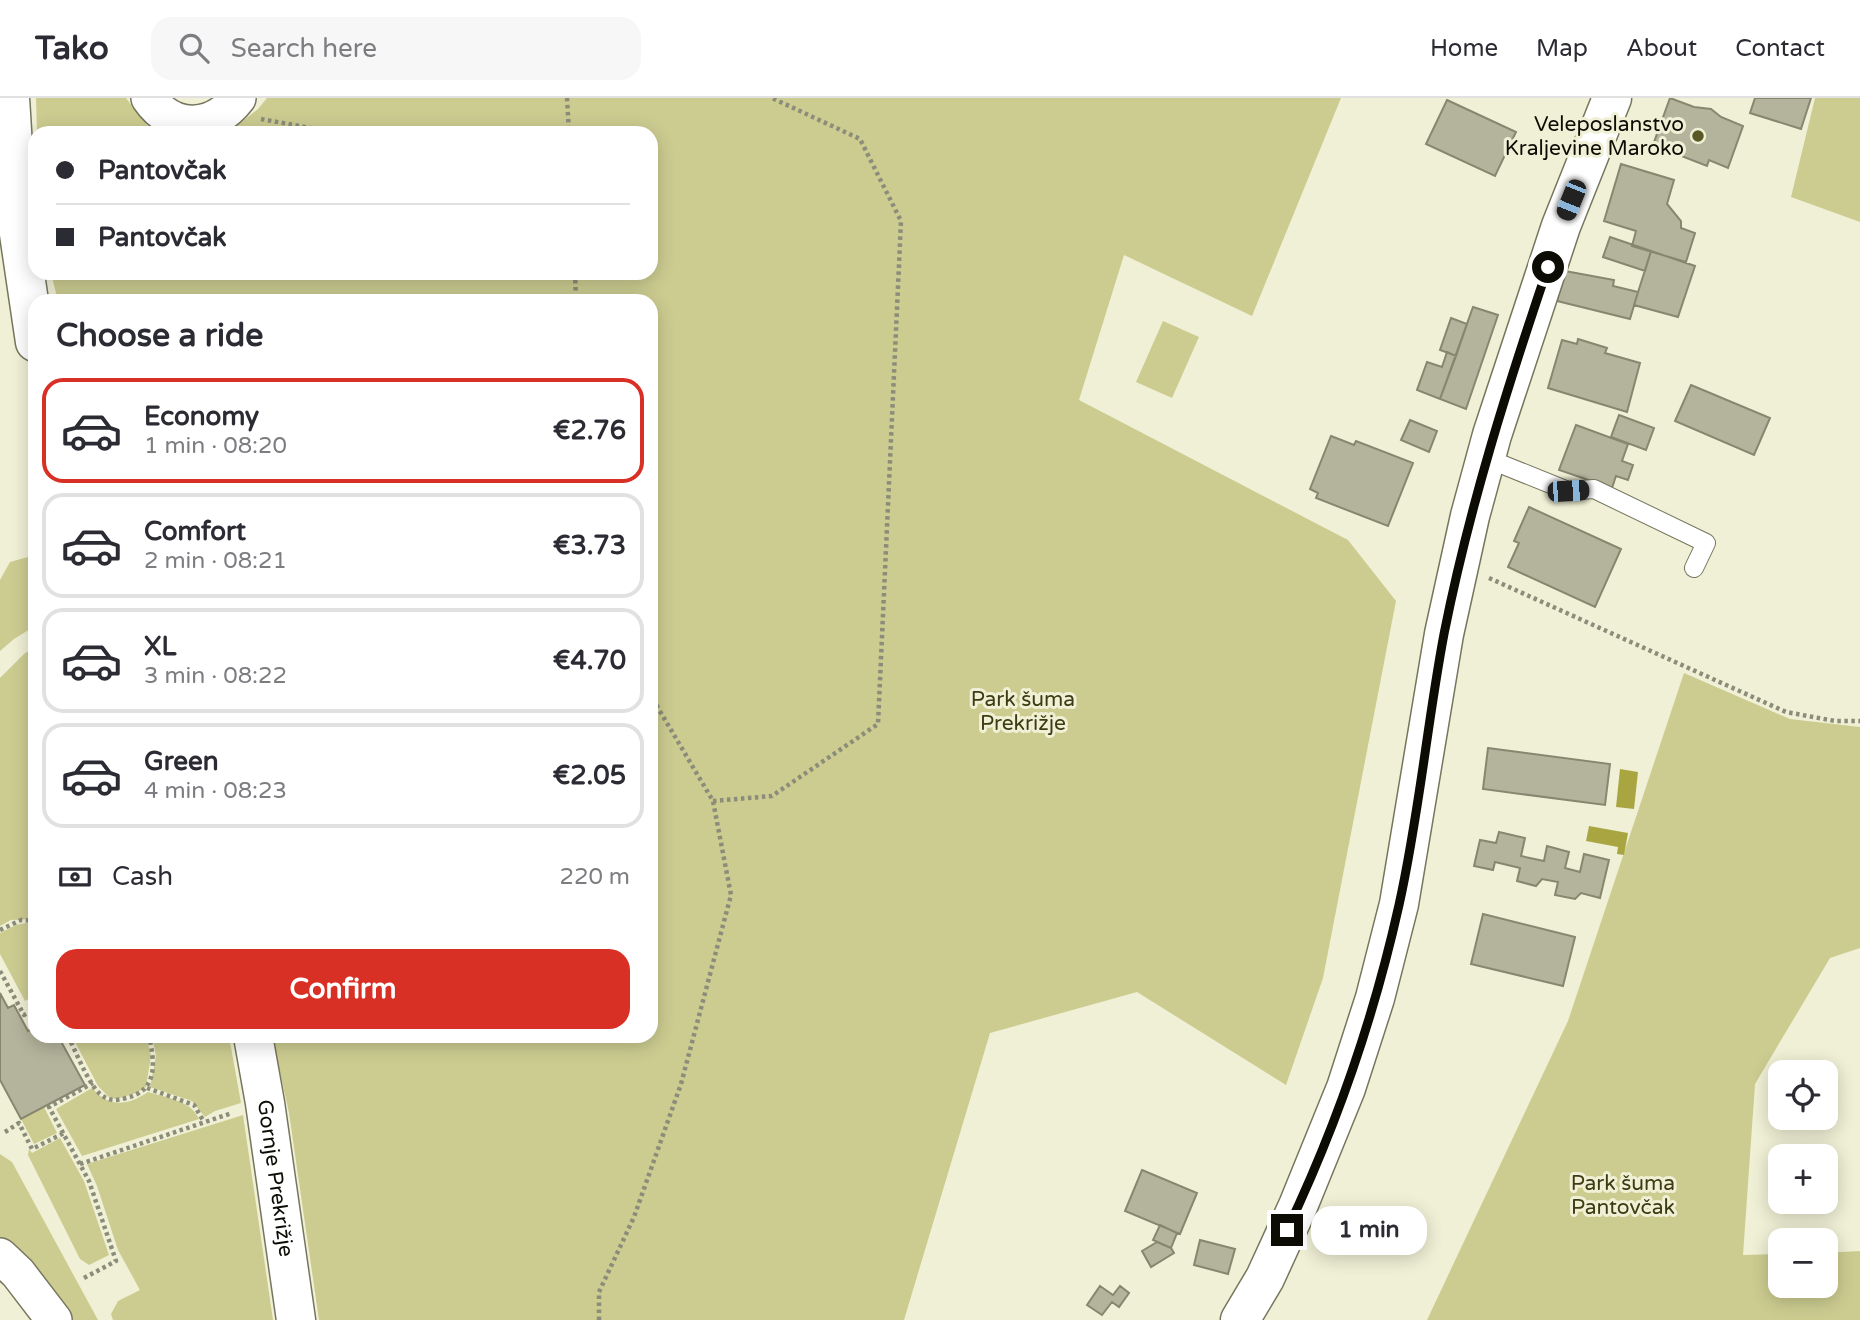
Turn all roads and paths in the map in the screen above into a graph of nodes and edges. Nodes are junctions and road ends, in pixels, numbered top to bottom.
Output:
1 (10, 98) edge
2 (149, 98) edge
3 (567, 98) edge
4 (772, 98) edge
5 (1612, 98) edge
6 (232, 105) edge
7 (312, 126) edge
8 (569, 126) edge
9 (28, 295) edge
10 (1486, 458) junction
11 (1693, 568) dead end
12 (1485, 576) dead end
13 (658, 708) edge
14 (1860, 721) edge
15 (713, 801) junction
16 (28, 920) edge
17 (0, 930) edge
18 (0, 971) edge
19 (28, 1013) edge
20 (72, 1043) edge
21 (150, 1043) edge
22 (254, 1043) edge
23 (93, 1083) junction
24 (147, 1088) junction
25 (243, 1110) dead end
26 (204, 1122) junction
27 (5, 1132) dead end
28 (64, 1133) junction
29 (80, 1164) junction
30 (0, 1256) edge
31 (85, 1278) dead end
32 (54, 1320) edge
33 (296, 1320) edge
34 (599, 1320) edge
35 (1240, 1320) edge

1 - 9 main road
2 - 6 street
3 - 8 path
4 - 15 path
5 - 10 main road
6 - 7 path
10 - 11 lane
10 - 35 main road
12 - 14 path
13 - 15 path
15 - 34 path
16 - 17 path
18 - 19 path
20 - 23 path
21 - 24 path
22 - 33 main road, Gornje Prekrižje
23 - 24 path
23 - 28 path
24 - 26 path
25 - 26 path
26 - 29 path
27 - 28 path
28 - 29 path
29 - 31 path
30 - 32 street

